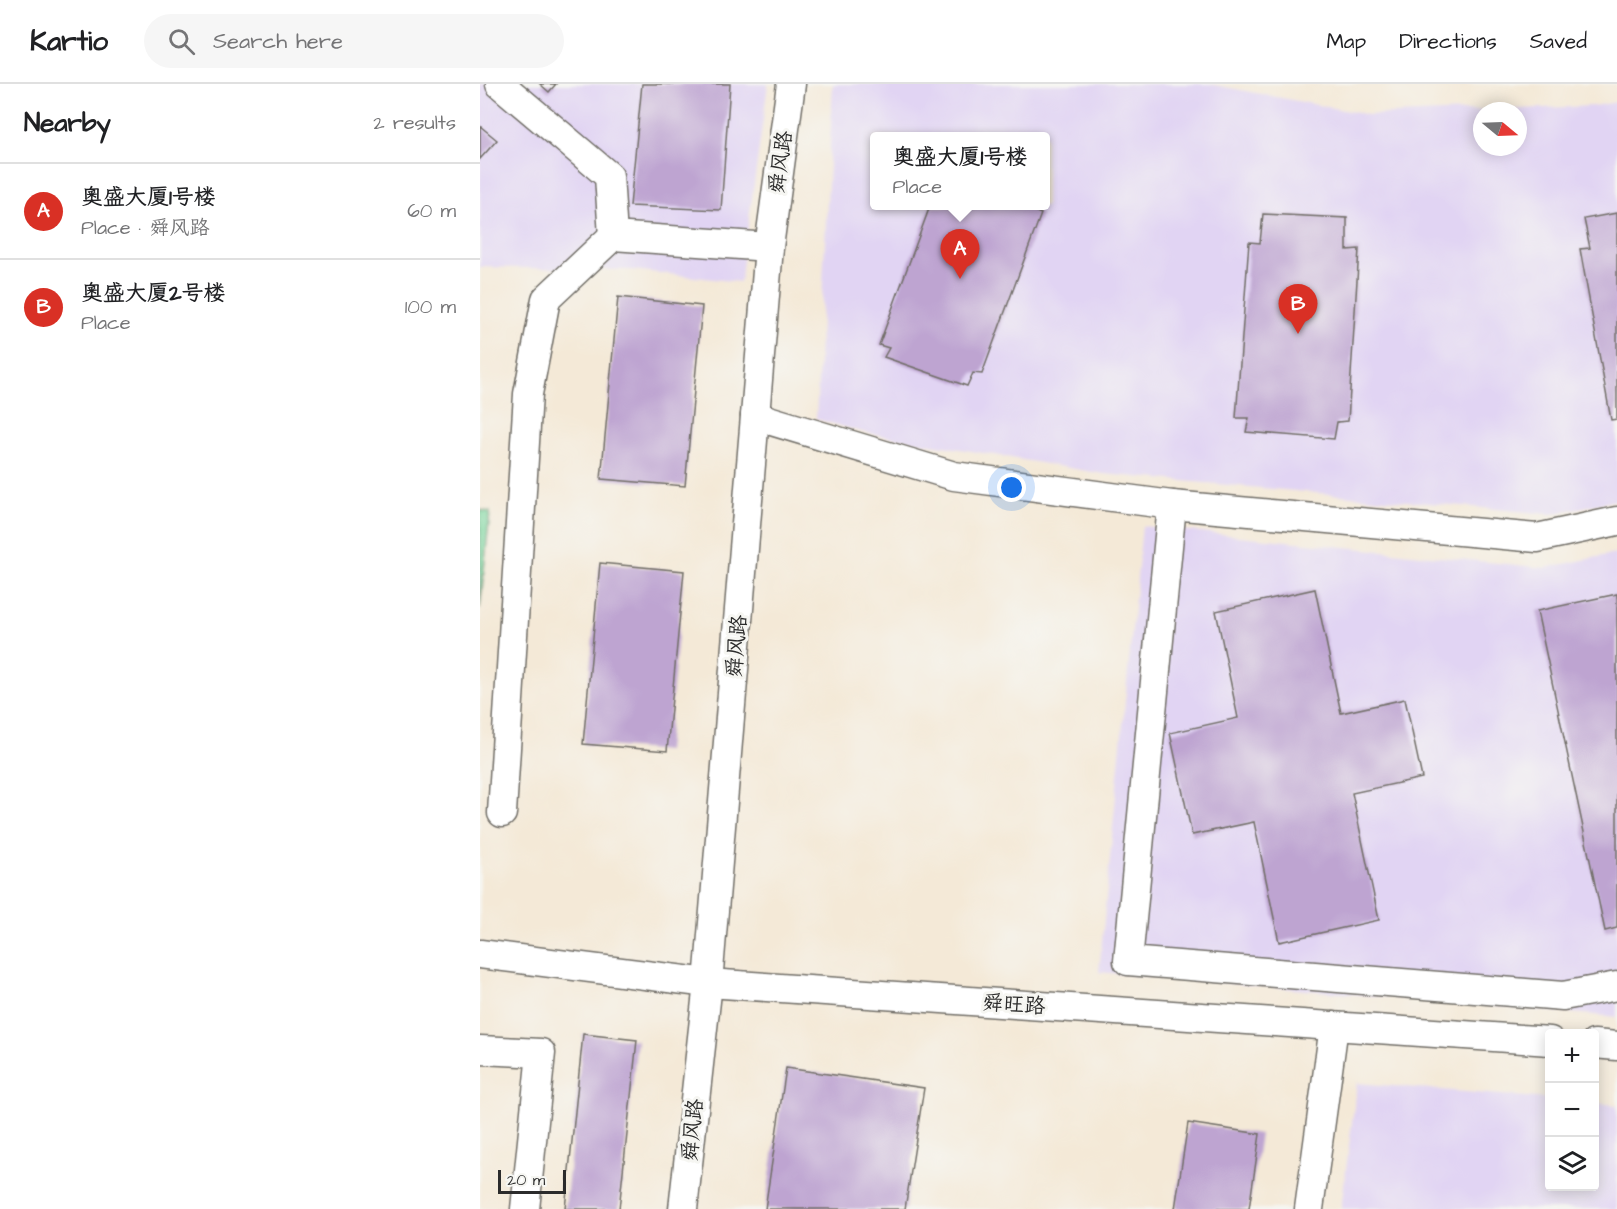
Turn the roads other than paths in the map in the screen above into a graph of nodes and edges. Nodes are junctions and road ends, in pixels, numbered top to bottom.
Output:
1 (500, 84) edge
2 (791, 84) edge
3 (613, 236) junction
4 (769, 247) junction
5 (755, 416) junction
6 (1172, 505) junction
7 (1617, 521) edge
8 (502, 813) dead end
9 (480, 954) edge
10 (708, 983) junction
11 (1617, 986) edge
12 (1334, 1026) junction
13 (1545, 1041) edge
14 (1599, 1044) edge
15 (1617, 1046) edge
16 (480, 1050) edge
17 (525, 1209) edge
18 (683, 1209) edge
19 (1309, 1209) edge

1 - 3 street
2 - 4 street, 舜风路
3 - 4 street
3 - 8 street
4 - 5 street, 舜风路
5 - 6 street
5 - 10 street, 舜风路
6 - 7 street
6 - 11 street
9 - 10 street, 舜旺路
10 - 12 street, 舜旺路
10 - 18 street, 舜风路
12 - 13 street, 舜旺路
12 - 19 street
14 - 15 street
16 - 17 street

